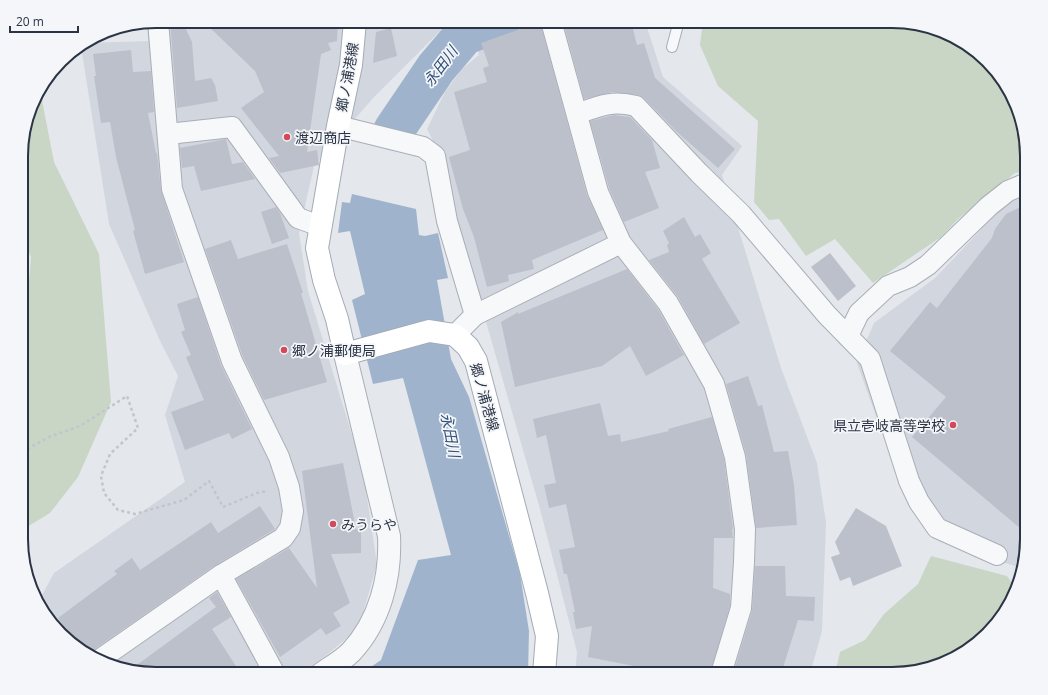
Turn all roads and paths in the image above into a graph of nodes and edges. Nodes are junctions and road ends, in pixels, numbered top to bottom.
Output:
1 (159, 28) edge
2 (354, 28) edge
3 (552, 28) edge
4 (677, 28) edge
5 (672, 47) dead end
6 (576, 114) junction
7 (338, 126) junction
8 (168, 134) junction
9 (1020, 185) edge
10 (320, 226) junction
11 (621, 243) junction
12 (474, 315) junction
13 (455, 335) junction
14 (848, 336) junction
15 (353, 352) junction
16 (28, 449) edge
17 (289, 487) junction
18 (997, 555) dead end
19 (221, 575) junction
20 (105, 656) edge
21 (271, 667) edge
22 (331, 667) edge
23 (545, 667) edge
24 (723, 667) edge

1 - 8 street
2 - 7 main road, 郷ノ浦港線
3 - 6 street
4 - 5 lane
6 - 11 street
6 - 14 street
7 - 10 main road, 郷ノ浦港線
7 - 12 street
8 - 10 street
8 - 17 street
9 - 14 street
10 - 15 main road, 郷ノ浦港線
11 - 12 street
11 - 24 street
12 - 13 street
13 - 15 main road
13 - 23 main road, 郷ノ浦港線
14 - 18 street
15 - 22 street
16 - 17 path
17 - 19 street
19 - 20 street
19 - 21 street

